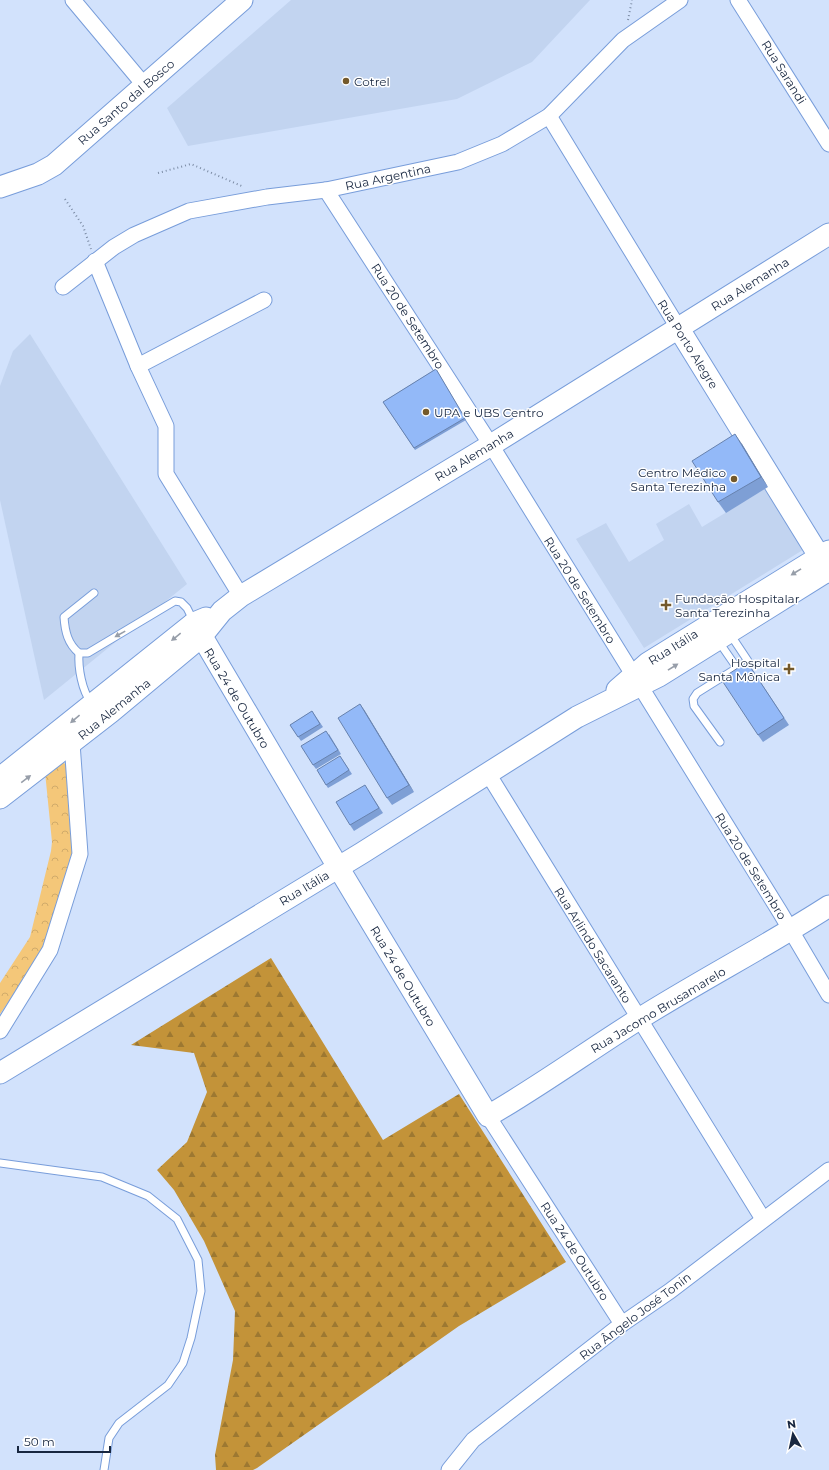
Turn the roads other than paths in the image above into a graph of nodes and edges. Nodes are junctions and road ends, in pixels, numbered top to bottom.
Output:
1 (72, 0) edge
2 (680, 0) edge
3 (738, 0) edge
4 (232, 3) edge
5 (145, 86) junction
6 (549, 116) junction
7 (829, 144) edge
8 (0, 186) edge
9 (326, 190) junction
10 (829, 234) edge
11 (95, 261) junction
12 (63, 287) dead end
13 (264, 300) dead end
14 (679, 329) junction
15 (138, 366) junction
16 (491, 445) junction
17 (827, 564) edge
18 (94, 593) dead end
19 (241, 596) junction
20 (197, 630) junction
21 (723, 636) junction
22 (79, 653) junction
23 (736, 668) junction
24 (636, 680) junction
25 (102, 708) junction
26 (720, 742) dead end
27 (72, 743) junction
28 (487, 772) junction
29 (0, 778) edge
30 (0, 798) edge
31 (338, 867) junction
32 (829, 906) edge
33 (791, 930) junction
34 (829, 995) edge
35 (640, 1019) junction
36 (0, 1031) edge
37 (0, 1073) edge
38 (488, 1116) junction
39 (0, 1163) edge
40 (829, 1170) edge
41 (763, 1219) junction
42 (622, 1324) junction
43 (104, 1470) edge
44 (449, 1470) edge

1 - 5 street
2 - 6 street, Rua Argentina
3 - 7 street, Rua Sarandi
4 - 5 main road, Rua Santo dal Bosco
5 - 8 main road, Rua Santo dal Bosco
6 - 9 street, Rua Argentina
6 - 14 street, Rua Porto Alegre
9 - 11 street, Rua Argentina
9 - 16 street, Rua 20 de Setembro
10 - 14 main road, Rua Alemanha
11 - 12 street, Rua Argentina
11 - 15 street
13 - 15 street
14 - 16 main road, Rua Alemanha
14 - 17 main road, Rua Porto Alegre
15 - 19 street
16 - 19 main road, Rua Alemanha
16 - 24 street, Rua 20 de Setembro
17 - 21 main road, Rua Itália
17 -> 24 main road, Rua Itália
18 - 22 lane
19 - 20 main road, Rua Alemanha
20 -> 22 lane
20 - 25 main road, Rua Alemanha
20 - 31 main road, Rua 24 de Outubro
21 - 23 lane
21 - 23 lane
24 -> 21 main road, Rua Itália
22 - 25 lane
23 - 26 lane
24 - 28 main road, Rua Itália
24 - 33 street, Rua 20 de Setembro
25 - 27 main road, Rua Alemanha
25 -> 29 main road, Rua Alemanha
30 -> 27 main road, Rua Alemanha
27 - 36 street
28 - 31 main road, Rua Itália
28 - 35 street, Rua Arlindo Sacaranto
31 - 37 main road, Rua Itália
31 - 38 main road, Rua 24 de Outubro
32 - 33 main road, Rua Jacomo Brusamarelo
33 - 34 street, Rua 20 de Setembro
33 - 35 main road, Rua Jacomo Brusamarelo
35 - 38 main road, Rua Jacomo Brusamarelo
35 - 41 street, Rua Arlindo Sacaranto
38 - 42 street, Rua 24 de Outubro
39 - 43 lane
40 - 41 street, Rua Ângelo José Tonin
41 - 42 street, Rua Ângelo José Tonin
42 - 44 street, Rua Ângelo José Tonin

